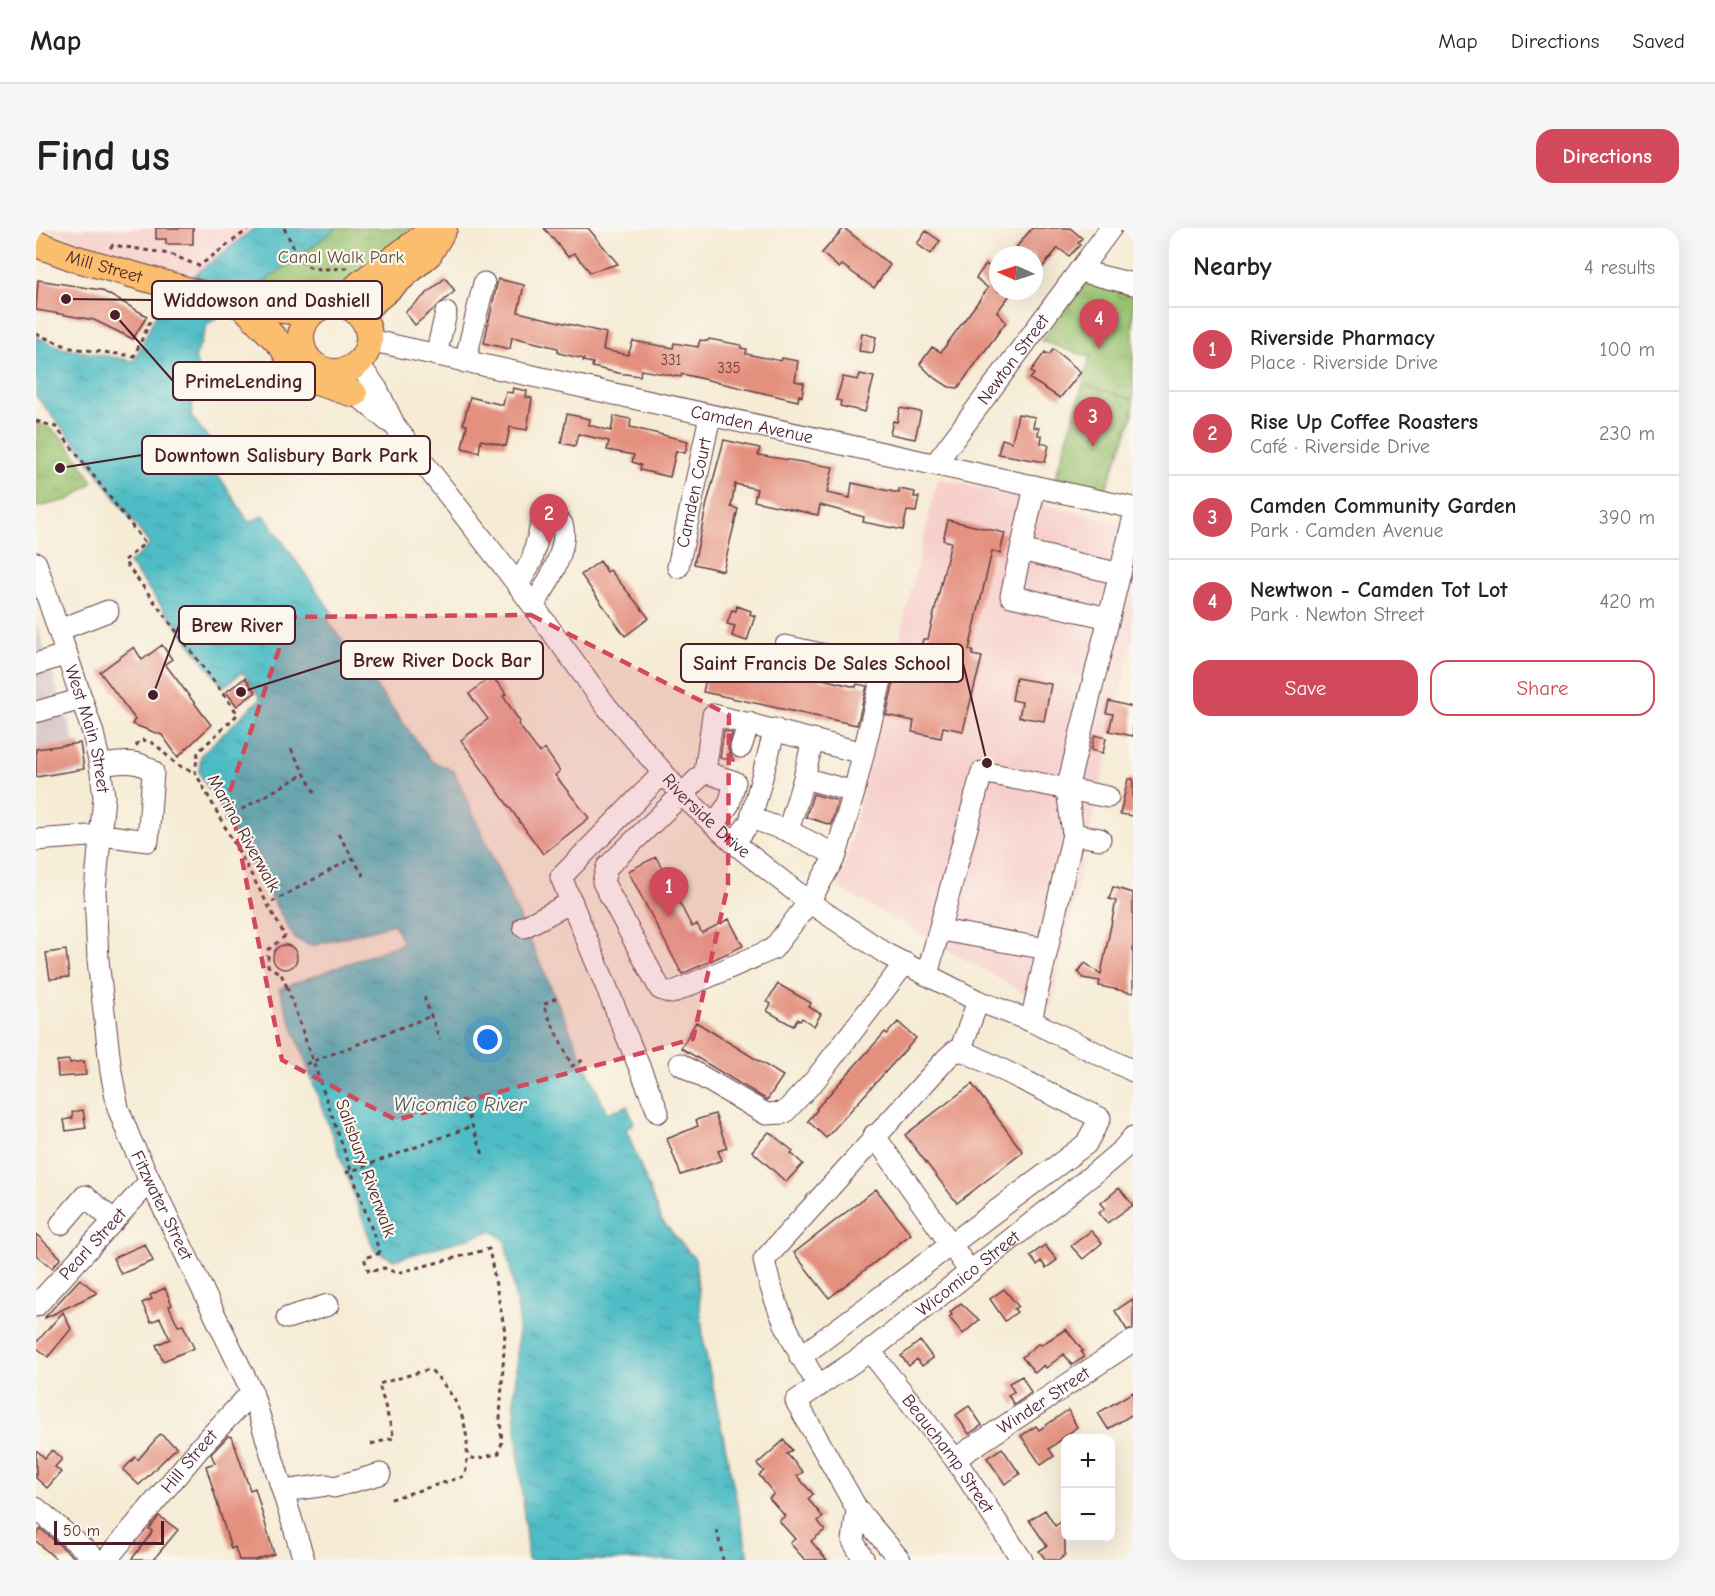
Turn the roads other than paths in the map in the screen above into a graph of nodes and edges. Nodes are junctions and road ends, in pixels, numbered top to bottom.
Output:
1 (435, 228) edge
2 (444, 228) edge
3 (1112, 228) edge
4 (36, 244) edge
5 (1080, 271) junction
6 (484, 283) dead end
7 (1133, 284) edge
8 (240, 305) junction
9 (349, 309) junction
10 (311, 313) junction
11 (446, 313) dead end
12 (369, 340) junction
13 (436, 355) junction
14 (306, 356) junction
15 (465, 362) junction
16 (358, 363) junction
17 (330, 372) junction
18 (354, 394) junction
19 (710, 416) junction
20 (395, 426) junction
21 (936, 463) junction
22 (1035, 486) junction
23 (1133, 508) edge
24 (1133, 520) edge
25 (1021, 550) junction
26 (36, 563) edge
27 (678, 567) dead end
28 (1120, 574) junction
29 (518, 585) junction
30 (533, 605) junction
31 (108, 611) dead end
32 (1109, 618) junction
33 (58, 630) junction
34 (785, 646) dead end
35 (67, 654) junction
36 (36, 664) edge
37 (82, 699) junction
38 (36, 712) edge
39 (775, 729) junction
40 (813, 739) junction
41 (742, 753) junction
42 (864, 753) junction
43 (100, 765) junction
44 (663, 772) junction
45 (705, 772) junction
46 (804, 778) junction
47 (1067, 789) junction
48 (854, 792) junction
49 (683, 796) junction
50 (1108, 796) dead end
51 (751, 818) junction
52 (714, 824) junction
53 (788, 831) junction
54 (1073, 834) junction
55 (102, 835) junction
56 (36, 840) edge
57 (1100, 840) dead end
58 (734, 843) junction
59 (836, 855) junction
60 (572, 902) junction
61 (809, 902) junction
62 (524, 927) dead end
63 (941, 930) junction
64 (1047, 949) junction
65 (905, 963) junction
66 (927, 975) junction
67 (978, 1001) junction
68 (1030, 1021) junction
69 (960, 1051) junction
70 (680, 1064) dead end
71 (1133, 1071) edge
72 (658, 1112) dead end
73 (874, 1135) junction
74 (1133, 1137) edge
75 (150, 1180) junction
76 (114, 1221) junction
77 (61, 1224) dead end
78 (951, 1244) junction
79 (970, 1272) junction
80 (328, 1305) dead end
81 (36, 1306) edge
82 (287, 1318) dead end
83 (1133, 1341) edge
84 (870, 1351) junction
85 (800, 1357) junction
86 (819, 1386) junction
87 (252, 1392) junction
88 (955, 1459) junction
89 (380, 1474) dead end
90 (286, 1500) junction
91 (36, 1508) edge
92 (857, 1509) junction
93 (97, 1560) edge
94 (106, 1560) edge
95 (304, 1560) edge
96 (864, 1560) edge
97 (900, 1560) edge
98 (1022, 1560) edge

1 - 9 main road
2 - 9 main road
3 - 5 street, Newton Street
4 - 8 main road, Mill Street
5 - 7 street
5 - 21 street, Newton Street
6 - 15 street
8 - 10 main road, Mill Street
8 - 14 main road, Mill Street
8 - 18 main road
9 - 10 main road
9 - 12 main road
10 - 14 main road
11 - 13 street
12 - 13 street, Camden Avenue
12 - 16 main road
13 - 15 street, Camden Avenue
14 - 17 main road
15 - 19 street, Camden Avenue
16 - 17 main road
16 - 20 street, Riverside Drive
17 - 18 street, Riverside Drive
18 - 20 street, Riverside Drive
19 - 21 street, Camden Avenue
19 - 27 street, Camden Court
20 - 29 street, Riverside Drive
21 - 22 street, Camden Avenue
22 - 23 street, Camden Avenue
22 - 25 street
24 - 28 street
25 - 28 street
25 - 32 street
26 - 33 street, West Main Street
28 - 32 street
29 - 30 street, Riverside Drive
29 - 30 street
30 - 44 street, Riverside Drive
31 - 33 street
32 - 47 street
33 - 35 street, West Main Street
34 - 42 street
35 - 36 street
35 - 37 street, West Main Street
37 - 38 street
37 - 43 street, West Main Street
39 - 40 street
39 - 41 street
39 - 51 street
40 - 42 street
40 - 46 street
41 - 45 street
41 - 45 street
41 - 52 street
42 - 48 street
43 - 55 street, West Main Street
43 - 55 street
44 - 49 street, Riverside Drive
44 - 60 street
45 - 49 street
46 - 48 street
46 - 53 street
47 - 50 street
47 - 54 street
47 - 63 street
48 - 59 street
49 - 52 street, Riverside Drive
49 - 61 street
51 - 53 street
51 - 58 street
52 - 58 street, Riverside Drive
53 - 59 street
54 - 57 street
54 - 64 street
55 - 56 street
55 - 75 street, Fitzwater Street
58 - 61 street, Riverside Drive
59 - 61 street
60 - 62 street
60 - 72 street
61 - 65 street, Riverside Drive
63 - 64 street
63 - 66 street
64 - 68 street
65 - 66 street, Riverside Drive
65 - 70 street
66 - 67 street, Riverside Drive
67 - 68 street, Riverside Drive
67 - 69 street
68 - 71 street, Riverside Drive
69 - 73 street
69 - 78 street
73 - 78 street
73 - 85 street
74 - 79 street, Wicomico Street
75 - 76 street, Pearl Street
75 - 87 street, Fitzwater Street
76 - 77 street
76 - 81 street, Pearl Street
78 - 79 street
78 - 85 street
79 - 84 street, Wicomico Street
80 - 82 street
83 - 88 street, Winder Street
84 - 86 street, Wicomico Street
84 - 88 street, Beauchamp Street
85 - 86 street
86 - 92 street, Wicomico Street
87 - 90 street, Fitzwater Street
87 - 94 street, Hill Street
88 - 98 street, Beauchamp Street
89 - 90 street
90 - 95 street, Fitzwater Street
91 - 93 street
92 - 96 street
92 - 97 street

